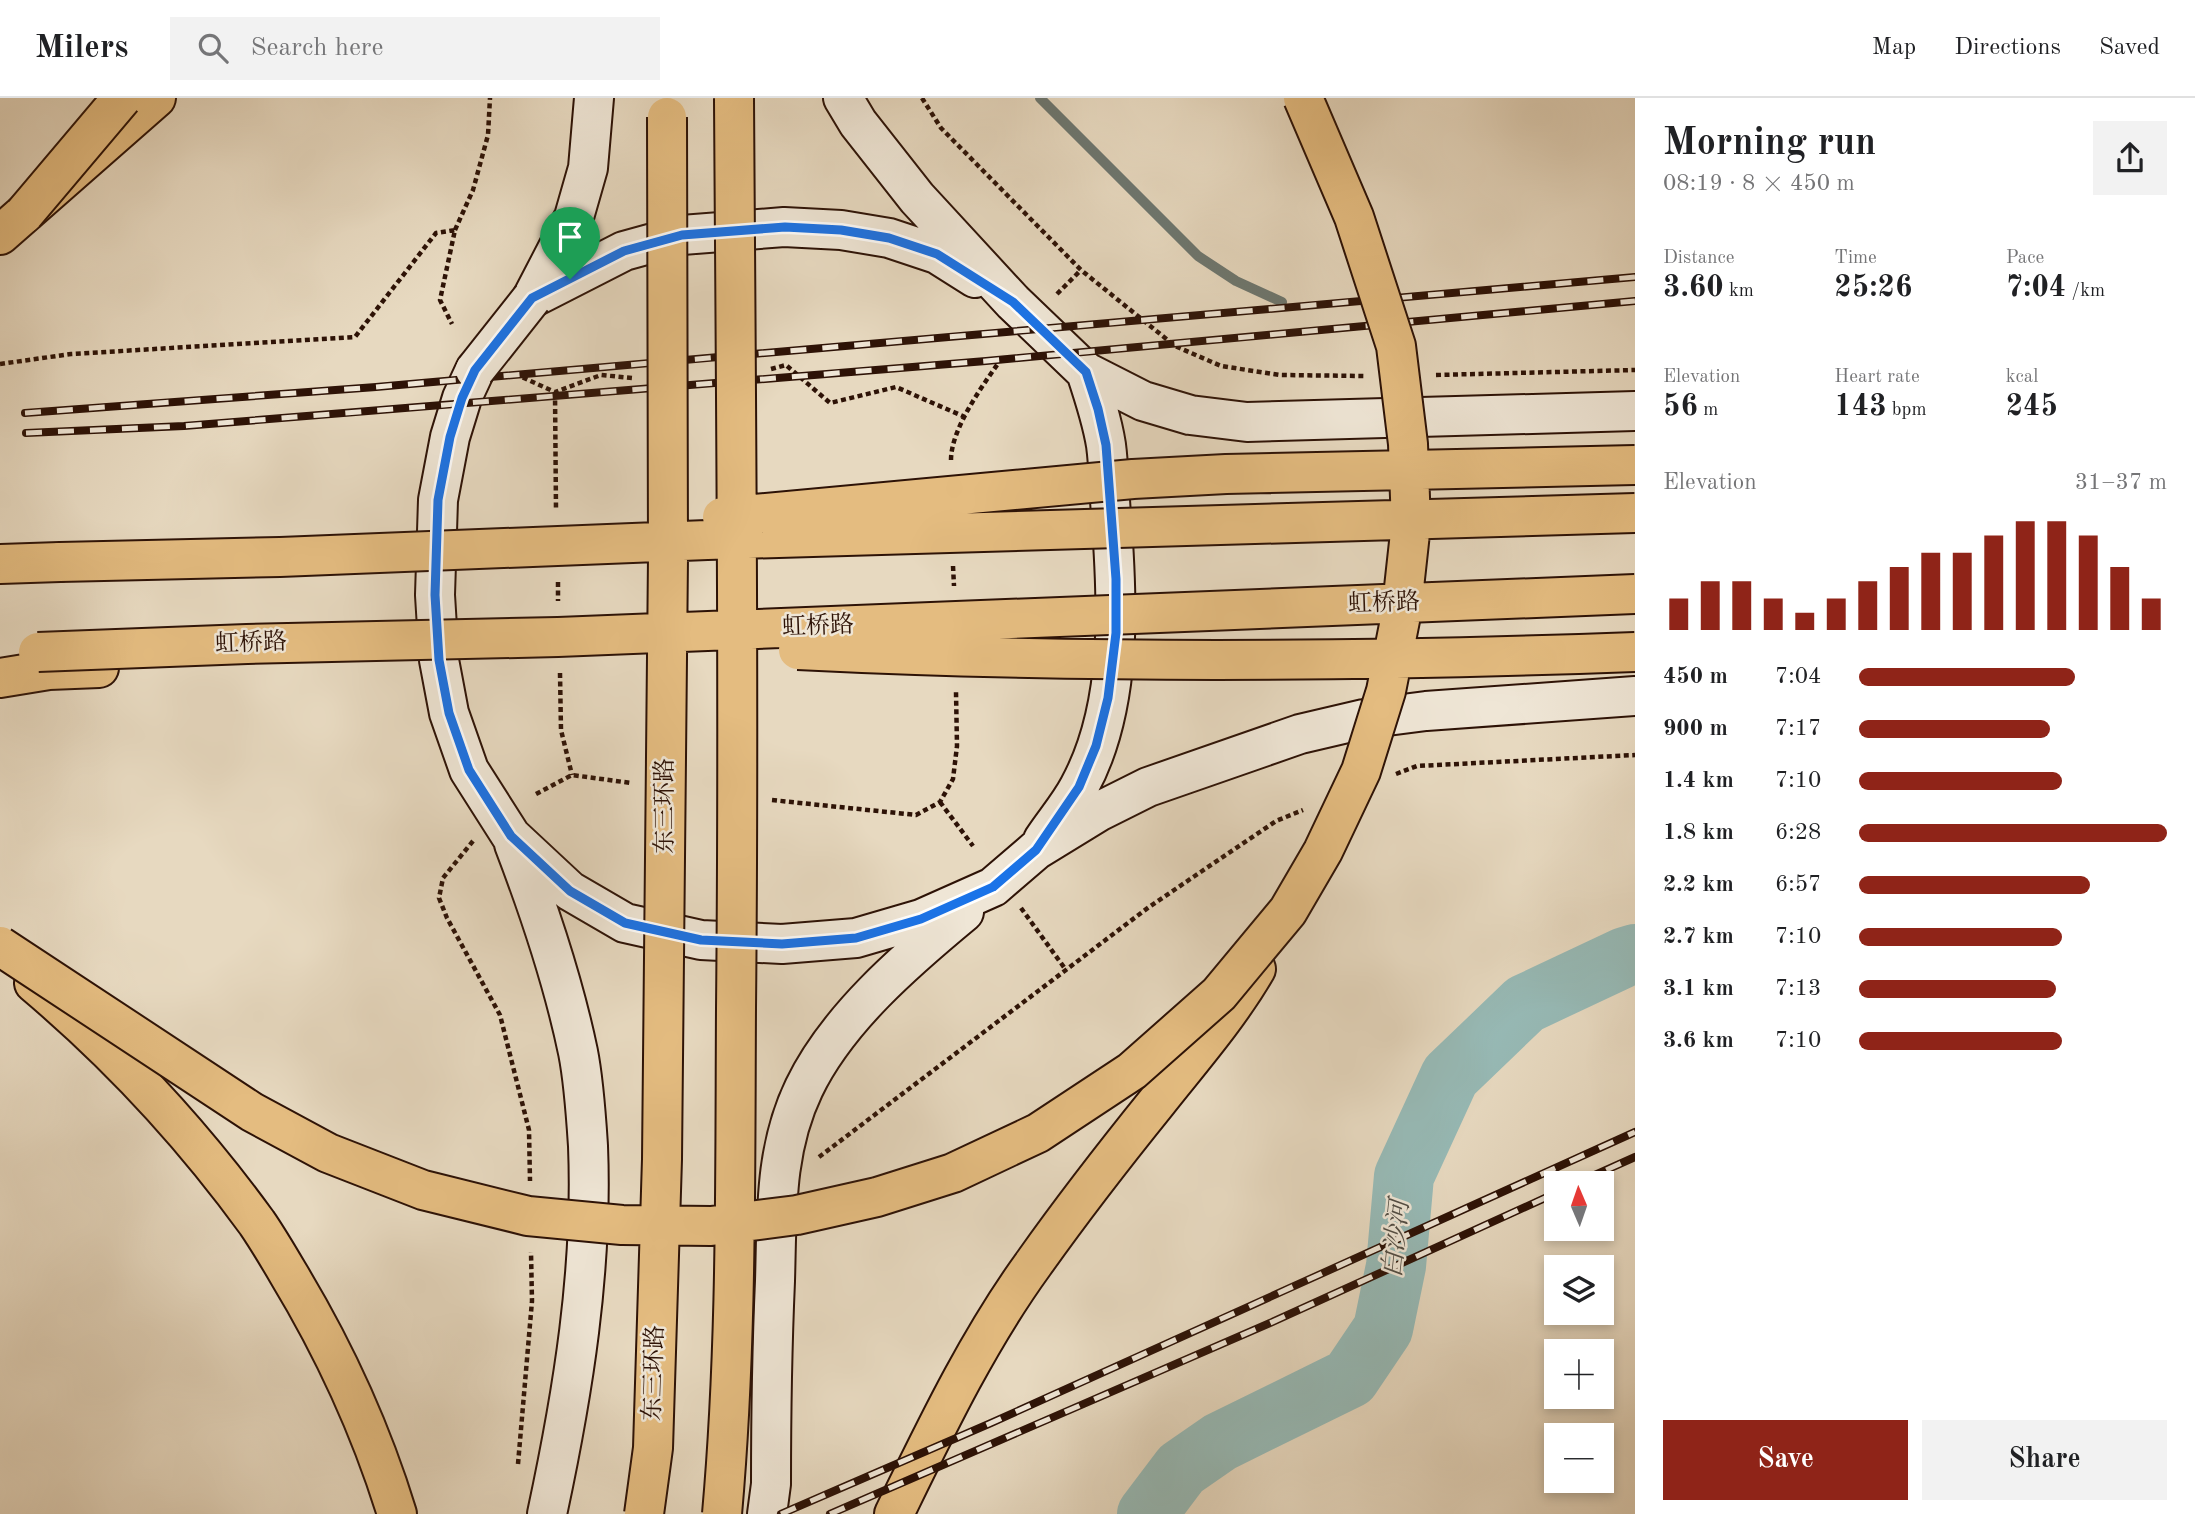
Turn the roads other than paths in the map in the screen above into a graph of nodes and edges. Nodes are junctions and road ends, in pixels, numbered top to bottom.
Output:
1 (122, 98) edge
2 (156, 98) edge
3 (594, 98) edge
4 (667, 98) edge
5 (734, 98) edge
6 (843, 98) edge
7 (1287, 98) edge
8 (1303, 98) edge
9 (1354, 217) junction
10 (12, 225) edge
11 (532, 298) junction
12 (1013, 302) junction
13 (1086, 372) junction
14 (1635, 411) edge
15 (1635, 465) edge
16 (1635, 513) edge
17 (280, 557) junction
18 (0, 564) edge
19 (1635, 594) edge
20 (558, 637) junction
21 (1635, 652) edge
22 (0, 653) edge
23 (43, 662) junction
24 (0, 678) edge
25 (1635, 696) edge
26 (511, 836) junction
27 (1036, 850) junction
28 (1007, 897) junction
29 (1288, 911) junction
30 (0, 946) edge
31 (0, 954) edge
32 (397, 1514) edge
33 (547, 1514) edge
34 (644, 1514) edge
35 (722, 1514) edge
36 (767, 1514) edge
37 (894, 1514) edge

1 - 10 highway, bridge
2 - 10 highway, bridge
3 - 11 main road
4 - 34 highway, 东三环路, bridge
5 - 35 highway, bridge
6 - 12 main road
7 - 9 highway, bridge
8 - 9 highway, bridge
9 - 29 highway, bridge
11 - 12 main road
11 - 26 main road, bridge
12 - 13 main road
13 - 14 main road
13 - 27 main road
15 - 17 highway, bridge
16 - 17 highway, bridge
17 - 18 highway, bridge
19 - 20 highway, 虹桥路, bridge
20 - 21 highway, bridge
20 - 23 highway, 虹桥路, bridge
22 - 23 highway, 虹桥路
23 - 24 highway
25 - 27 main road
26 - 28 main road
26 - 33 main road
27 - 28 main road
28 - 36 main road
29 - 30 highway, bridge
29 - 37 highway, bridge
31 - 32 highway

